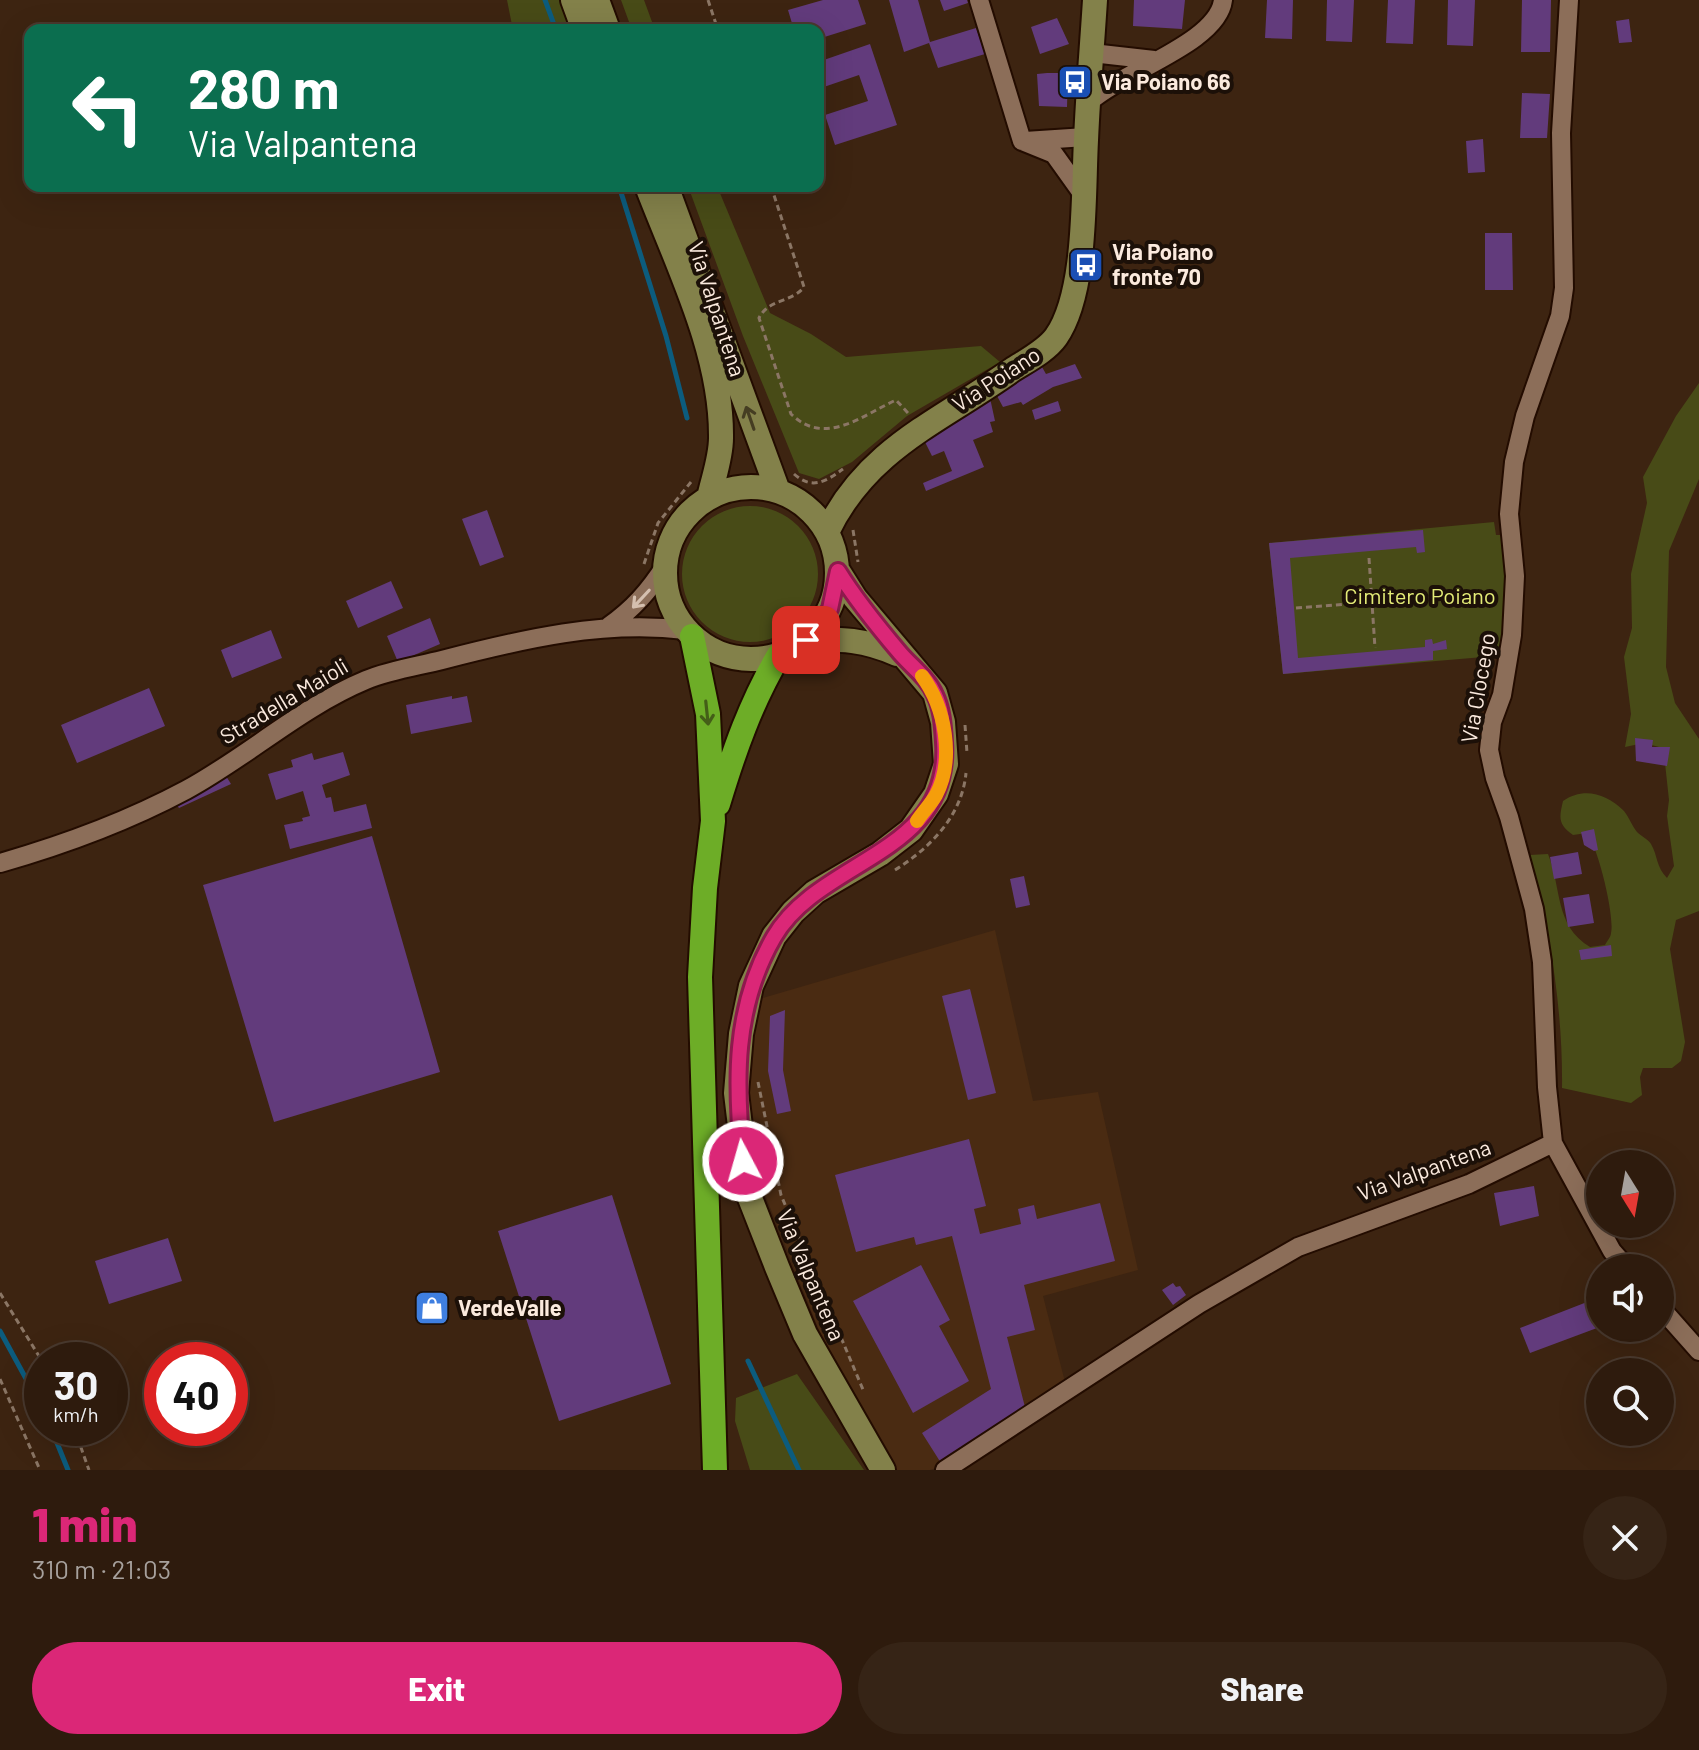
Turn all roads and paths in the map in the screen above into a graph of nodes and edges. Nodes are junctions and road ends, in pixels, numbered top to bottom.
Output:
1 (573, 0) edge
2 (597, 0) edge
3 (708, 0) edge
4 (979, 0) edge
5 (1095, 0) edge
6 (1223, 0) edge
7 (1569, 0) edge
8 (582, 24) edge
9 (606, 24) edge
10 (716, 24) edge
11 (1092, 53) junction
12 (1154, 60) junction
13 (1089, 102) junction
14 (1086, 137) junction
15 (1022, 141) junction
16 (649, 192) edge
17 (668, 192) edge
18 (773, 192) edge
19 (1084, 196) junction
20 (921, 427) junction
21 (787, 464) dead end
22 (852, 474) junction
23 (695, 476) dead end
24 (789, 496) junction
25 (709, 498) junction
26 (853, 527) dead end
27 (827, 532) junction
28 (1369, 558) dead end
29 (665, 566) junction
30 (849, 572) junction
31 (640, 573) dead end
32 (1502, 593) dead end
33 (1372, 602) junction
34 (1296, 608) dead end
35 (609, 626) junction
36 (689, 633) junction
37 (806, 640) junction
38 (1375, 648) dead end
39 (779, 655) junction
40 (903, 656) junction
41 (963, 713) dead end
42 (713, 821) junction
43 (0, 863) edge
44 (892, 872) dead end
45 (758, 1078) dead end
46 (1553, 1143) junction
47 (1615, 1254) edge
48 (0, 1293) edge
49 (1674, 1323) edge
50 (30, 1342) edge
51 (1699, 1351) edge
52 (0, 1379) edge
53 (865, 1395) dead end
54 (80, 1446) edge
55 (40, 1470) edge
56 (89, 1470) edge
57 (715, 1470) edge
58 (883, 1470) edge
59 (945, 1470) edge

1 - 8 street
2 - 9 street
3 - 10 path
4 - 15 street
5 - 11 street, Via Poiano
6 - 12 street
7 - 46 street, Via Clocego
11 - 12 street
11 - 13 street, Via Poiano
12 - 13 street
13 - 14 street, Via Poiano
14 - 15 street
14 - 19 street, Via Poiano
15 - 19 street
16 - 25 street, Via Valpantena
24 -> 17 street, Via Valpantena
18 - 20 path
19 - 20 street, Via Poiano
20 - 22 street, Via Poiano
21 - 22 path
22 - 24 street, Via Poiano
22 - 27 street, Via Poiano
23 - 31 path
24 - 25 street
24 - 27 street, Via Valpantena
25 - 29 street
26 - 30 path
27 - 30 street, Via Valpantena
28 - 33 path
29 -> 35 street
29 - 36 street
30 - 37 street, Via Valpantena
30 - 40 street, Via Valpantena
32 - 33 path
33 - 34 path
33 - 38 path
35 - 36 street, Stradella Maioli
35 - 43 street, Stradella Maioli
36 - 39 street, Via Valpantena
36 -> 42 highway
37 - 39 street, Via Valpantena
37 - 40 street, Via Valpantena
39 - 42 highway
40 - 58 street, Via Valpantena
41 - 44 path
42 - 57 highway
45 - 53 path
46 - 47 street, Via Clocego
46 - 59 street, Via Valpantena
48 - 50 path
49 - 51 street
52 - 55 path
54 - 56 path

